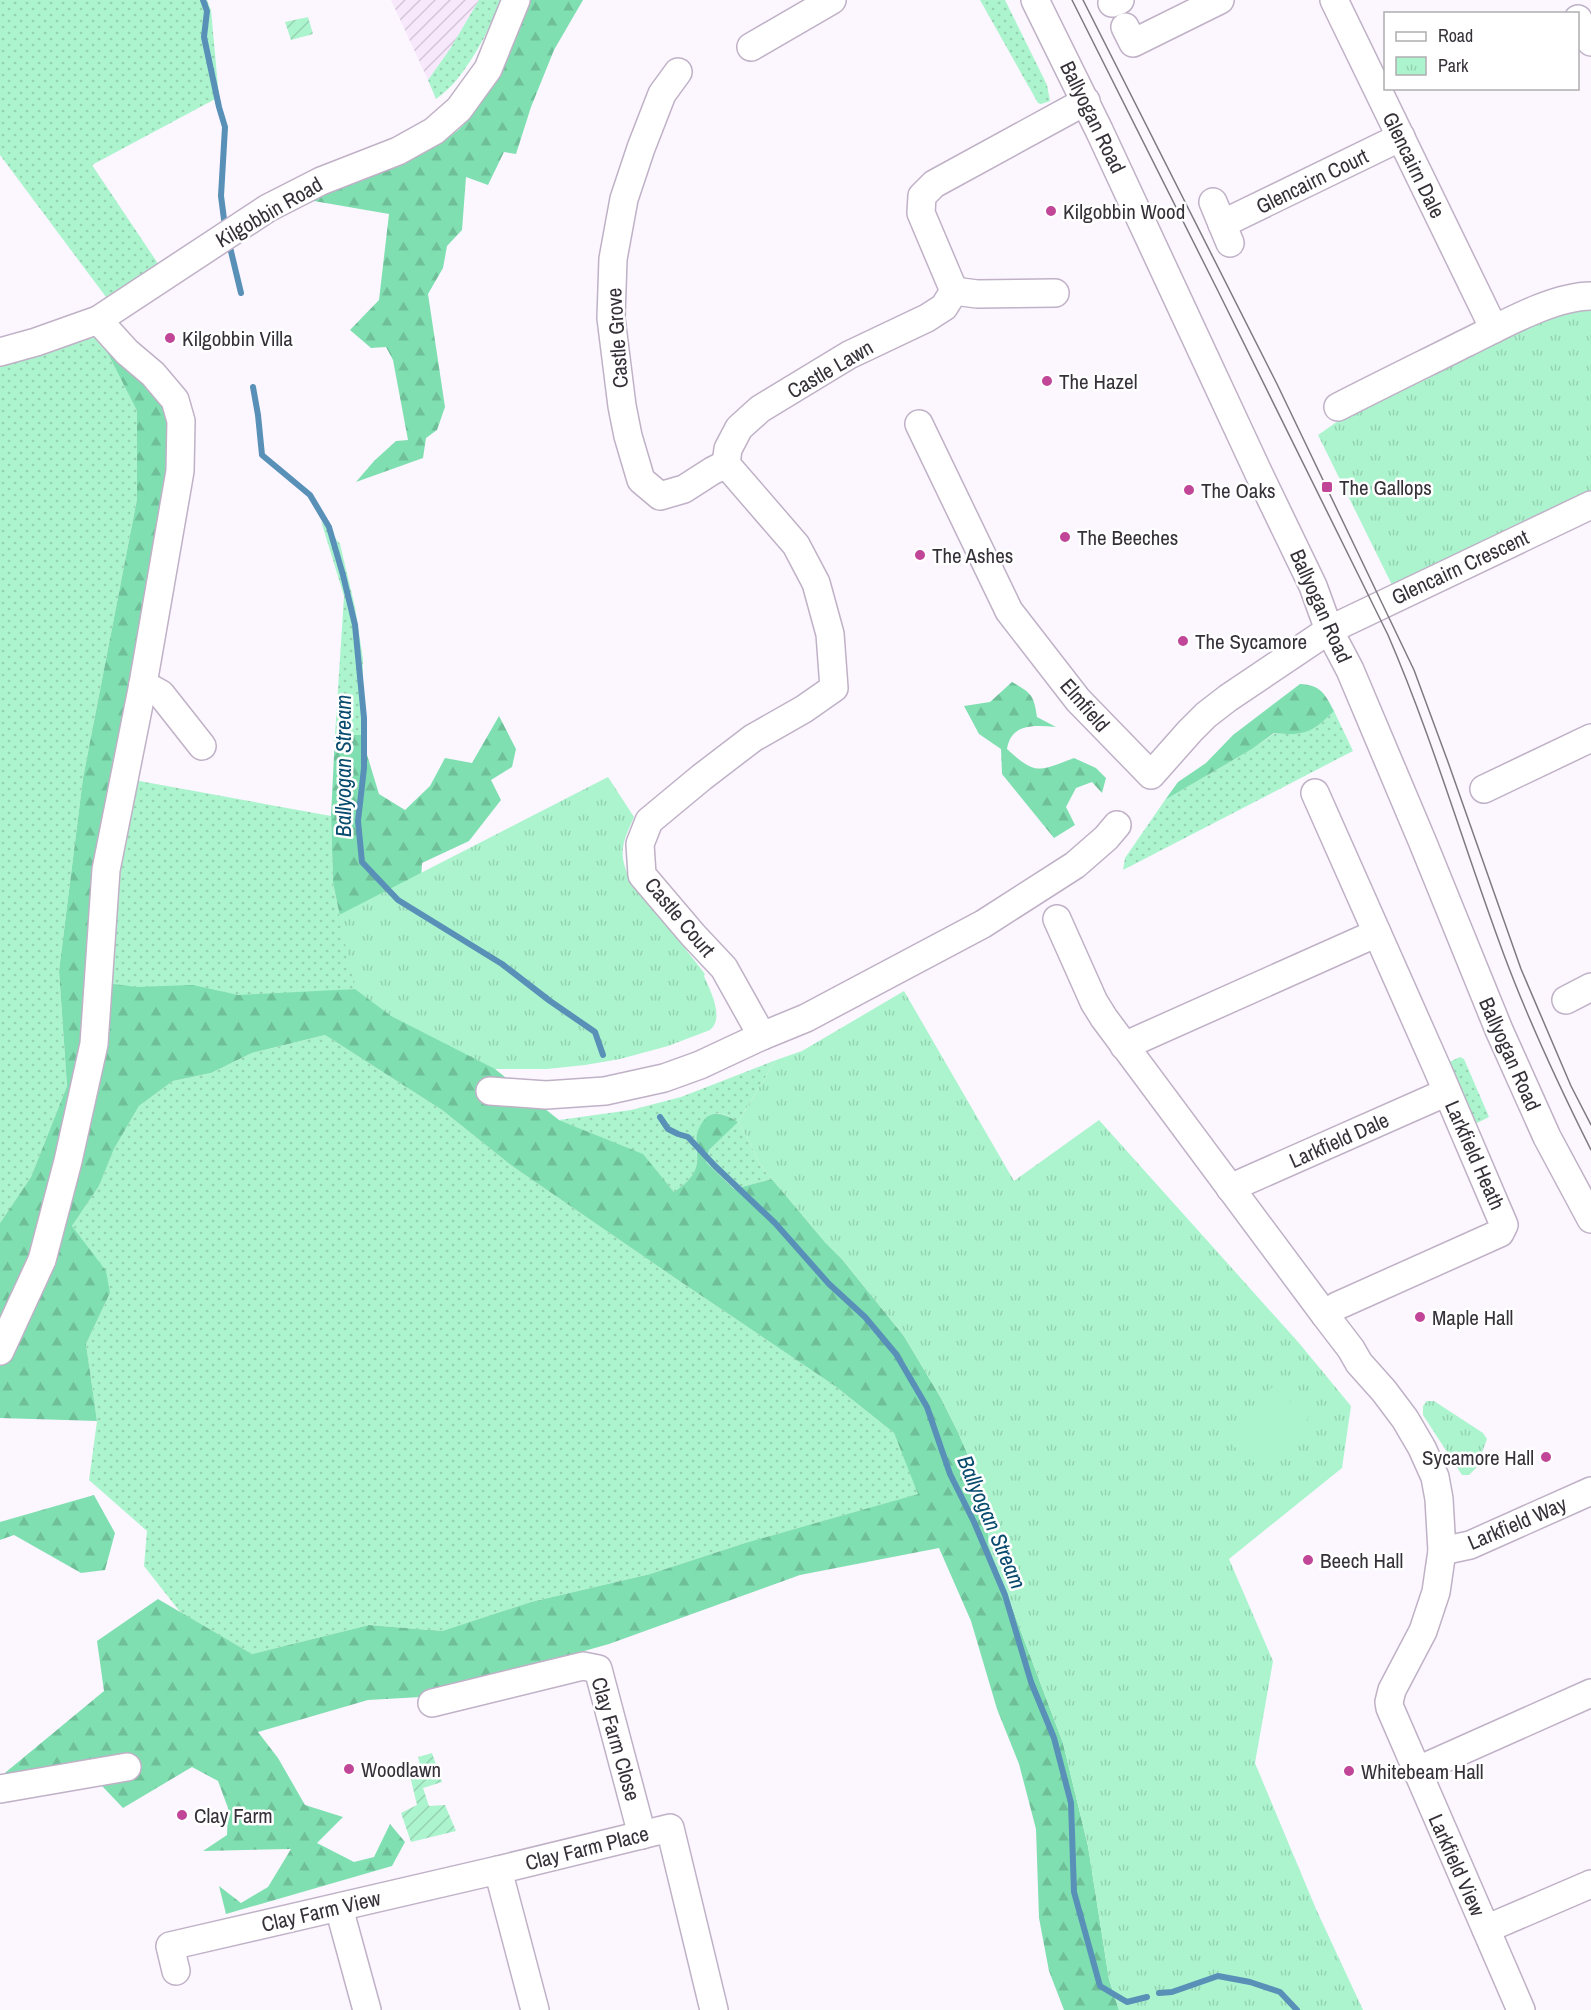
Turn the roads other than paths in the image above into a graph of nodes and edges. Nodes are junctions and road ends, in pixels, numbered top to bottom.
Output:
1 (516, 0) edge
2 (832, 0) edge
3 (1035, 0) edge
4 (1220, 0) edge
5 (1334, 0) edge
6 (1579, 21) edge
7 (1129, 35) dead end
8 (1591, 42) edge
9 (751, 47) dead end
10 (678, 72) dead end
11 (1086, 101) junction
12 (1401, 137) junction
13 (1222, 223) dead end
14 (954, 291) junction
15 (1055, 293) dead end
16 (1591, 296) edge
17 (98, 320) junction
18 (1494, 329) junction
19 (0, 352) edge
20 (1338, 407) dead end
21 (919, 424) dead end
22 (726, 464) junction
23 (1588, 515) edge
24 (1329, 630) junction
25 (142, 684) junction
26 (1591, 738) edge
27 (202, 746) dead end
28 (1484, 789) dead end
29 (1315, 793) dead end
30 (1117, 825) dead end
31 (1057, 919) dead end
32 (1377, 933) junction
33 (1591, 987) edge
34 (1566, 1000) dead end
35 (762, 1036) junction
36 (1124, 1046) junction
37 (490, 1091) dead end
38 (1448, 1092) junction
39 (1230, 1188) junction
40 (1591, 1219) edge
41 (1325, 1315) junction
42 (0, 1351) edge
43 (1591, 1491) edge
44 (1442, 1551) junction
45 (1591, 1693) edge
46 (432, 1703) dead end
47 (127, 1767) dead end
48 (1416, 1771) junction
49 (0, 1789) edge
50 (642, 1835) junction
51 (498, 1870) junction
52 (1591, 1884) edge
53 (339, 1908) junction
54 (1486, 1929) junction
55 (176, 1971) dead end
56 (367, 2010) edge
57 (535, 2010) edge
58 (714, 2010) edge
59 (1521, 2010) edge

1 - 17 street, Kilgobbin Road
2 - 9 street
3 - 11 street, Ballyogan Road
4 - 7 street
5 - 12 street, Glencairn Dale
6 - 8 street
10 - 22 street, Castle Grove
11 - 14 street
11 - 24 street, Ballyogan Road
12 - 13 street, Glencairn Court
12 - 18 street, Glencairn Dale
14 - 15 street
14 - 22 street, Castle Lawn
16 - 18 street
17 - 19 street, Kilgobbin Road
17 - 25 street
18 - 20 street
21 - 24 street, Elmfield
22 - 35 street, Castle Court
23 - 24 street, Glencairn Crescent
24 - 40 street, Ballyogan Road
25 - 27 street
25 - 42 street
26 - 28 street
29 - 32 street, Larkfield Heath
30 - 35 street
31 - 36 street
32 - 36 street
32 - 38 street, Larkfield Heath
33 - 34 street
35 - 37 street
36 - 39 street
38 - 39 street, Larkfield Dale
38 - 41 street, Larkfield Heath
39 - 41 street
41 - 44 street
43 - 44 street, Larkfield Way
44 - 48 street, Larkfield View
45 - 48 street
46 - 50 street, Clay Farm Close
47 - 49 street
48 - 54 street, Larkfield View
50 - 51 street, Clay Farm Place
50 - 58 street, Clay Farm Place
51 - 53 street, Clay Farm View
51 - 57 street, Clay Farm Place
52 - 54 street
53 - 55 street, Clay Farm View
53 - 56 street
54 - 59 street, Larkfield View

